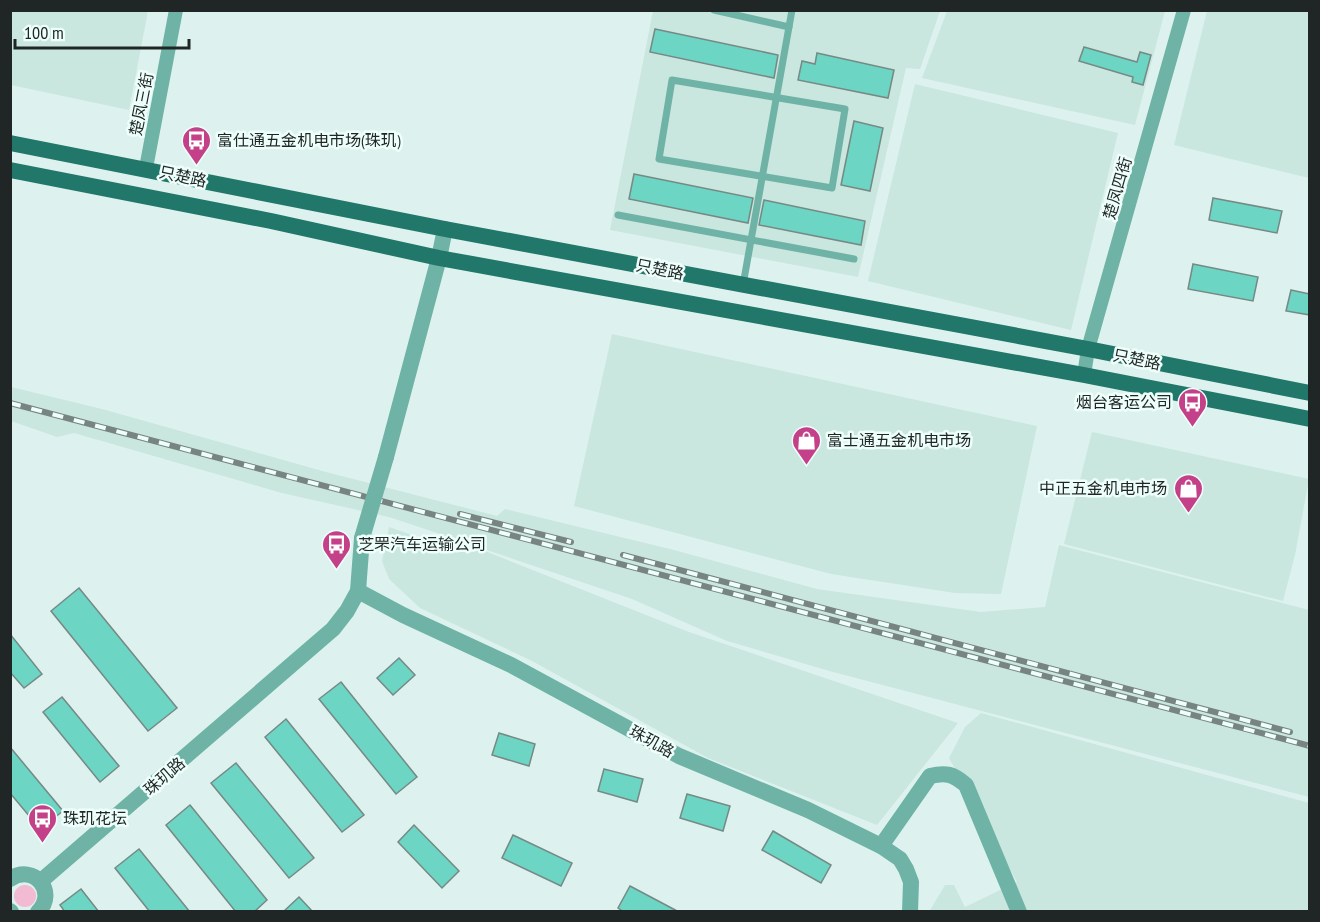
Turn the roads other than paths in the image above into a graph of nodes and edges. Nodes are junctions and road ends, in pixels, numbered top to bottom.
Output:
1 (176, 10) edge
2 (714, 10) edge
3 (792, 10) edge
4 (1184, 10) edge
5 (789, 27) junction
6 (776, 97) junction
7 (10, 143) edge
8 (146, 168) junction
9 (10, 170) edge
10 (762, 176) junction
11 (618, 214) dead end
12 (445, 229) junction
13 (751, 239) junction
14 (439, 258) junction
15 (854, 259) dead end
16 (743, 285) junction
17 (1088, 349) junction
18 (1084, 375) junction
19 (1310, 393) edge
20 (1310, 419) edge
21 (358, 591) junction
22 (881, 846) junction
23 (10, 879) edge
24 (41, 881) junction
25 (38, 912) edge
26 (910, 912) edge
27 (1019, 912) edge

1 - 8 street, 楚凤三街
2 - 5 lane
3 - 5 lane
4 - 17 street, 楚凤四街
5 - 6 lane
6 - 10 lane
6 - 10 lane
6 - 10 lane
7 - 8 main road, 只楚路
8 - 12 main road, 只楚路
9 - 14 main road, 只楚路
10 - 13 lane
11 - 13 lane
12 - 14 street, 珠玑路
12 - 16 main road, 只楚路
13 - 15 lane
13 - 16 lane
14 - 18 main road, 只楚路
14 - 21 street, 珠玑路, bridge
16 - 17 main road, 只楚路
17 - 18 street, 楚凤四街
17 - 19 main road, 只楚路
18 - 20 main road, 只楚路
21 - 22 street, 珠玑路
21 - 24 street, 珠玑路
22 - 26 street, 珠玑路
22 - 27 street
23 - 24 street
24 - 25 street

